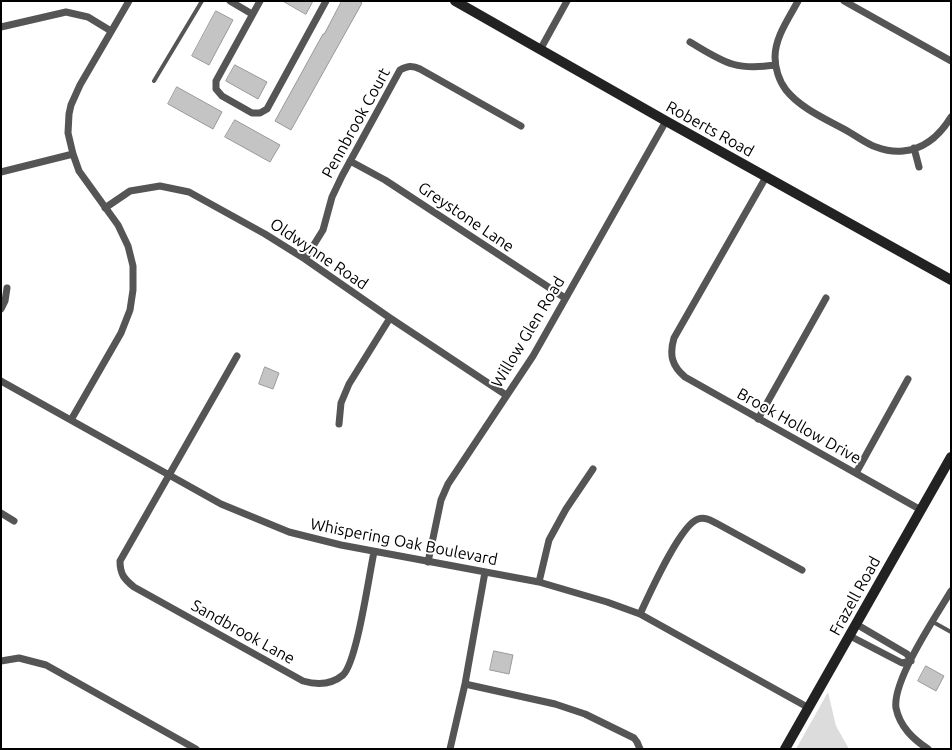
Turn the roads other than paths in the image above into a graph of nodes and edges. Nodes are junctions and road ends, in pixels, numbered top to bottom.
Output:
1 (129, 1) edge
2 (202, 1) edge
3 (230, 1) edge
4 (260, 1) edge
5 (326, 1) edge
6 (455, 1) edge
7 (567, 1) edge
8 (798, 1) edge
9 (844, 1) edge
10 (252, 14) junction
11 (1, 27) edge
12 (111, 31) junction
13 (690, 42) dead end
14 (540, 50) junction
15 (951, 60) edge
16 (776, 65) junction
17 (154, 81) dead end
18 (951, 116) edge
19 (666, 122) junction
20 (521, 126) dead end
21 (914, 148) junction
22 (72, 154) junction
23 (350, 161) junction
24 (919, 167) dead end
25 (1, 172) edge
26 (766, 177) junction
27 (105, 208) junction
28 (305, 259) junction
29 (950, 277) edge
30 (7, 288) dead end
31 (565, 298) junction
32 (826, 298) dead end
33 (1, 309) edge
34 (390, 318) junction
35 (238, 356) dead end
36 (908, 379) dead end
37 (1, 380) edge
38 (506, 395) junction
39 (758, 419) junction
40 (71, 420) junction
41 (339, 424) dead end
42 (951, 457) edge
43 (593, 469) dead end
44 (856, 473) junction
45 (169, 476) junction
46 (921, 510) junction
47 (1, 513) edge
48 (14, 521) dead end
49 (374, 552) junction
50 (428, 562) junction
51 (802, 570) dead end
52 (485, 572) junction
53 (539, 582) junction
54 (951, 591) edge
55 (640, 614) junction
56 (933, 622) junction
57 (856, 624) junction
58 (951, 632) edge
59 (850, 636) junction
60 (1, 661) edge
61 (911, 661) junction
62 (465, 684) junction
63 (809, 708) junction
64 (640, 748) edge
65 (196, 749) edge
66 (450, 749) edge
67 (786, 749) edge
68 (928, 749) edge

1 - 12 street
2 - 17 lane
3 - 10 street
4 - 10 street
5 - 10 street
6 - 14 main road, Roberts Road
7 - 14 street
8 - 16 street
9 - 15 street
11 - 12 street
12 - 22 street
13 - 16 street
14 - 19 main road, Roberts Road
16 - 21 street
18 - 21 street
19 - 26 main road, Roberts Road
19 - 31 street, Willow Glen Road
20 - 23 street, Pennbrook Court
21 - 24 street
22 - 25 street
22 - 27 street
23 - 28 street, Pennbrook Court
23 - 31 street, Greystone Lane
26 - 29 main road, Roberts Road
26 - 39 street, Brook Hollow Drive
27 - 28 street, Oldwynne Road
27 - 40 street
28 - 34 street, Oldwynne Road
30 - 33 street
31 - 38 street, Willow Glen Road
32 - 39 street
34 - 38 street, Oldwynne Road
34 - 41 street
35 - 45 street, Sandbrook Lane
36 - 44 street
37 - 40 street, Whispering Oak Boulevard
38 - 50 street, Willow Glen Road
39 - 44 street, Brook Hollow Drive
40 - 45 street, Whispering Oak Boulevard
42 - 46 main road, Frazell Road
43 - 53 street
44 - 46 street, Brook Hollow Drive
45 - 49 street, Whispering Oak Boulevard
45 - 49 street, Sandbrook Lane
46 - 57 main road, Frazell Road
47 - 48 street
49 - 50 street, Whispering Oak Boulevard
50 - 52 street, Whispering Oak Boulevard
51 - 55 street
52 - 53 street, Whispering Oak Boulevard
52 - 62 street
53 - 55 street, Whispering Oak Boulevard
54 - 56 street
55 - 63 street, Whispering Oak Boulevard
56 - 58 lane
56 - 61 street
57 - 59 main road, Frazell Road
57 - 61 street
59 - 61 street
59 - 63 main road, Frazell Road
60 - 65 street
61 - 68 street
62 - 64 street
62 - 66 street
63 - 67 main road, Frazell Road

